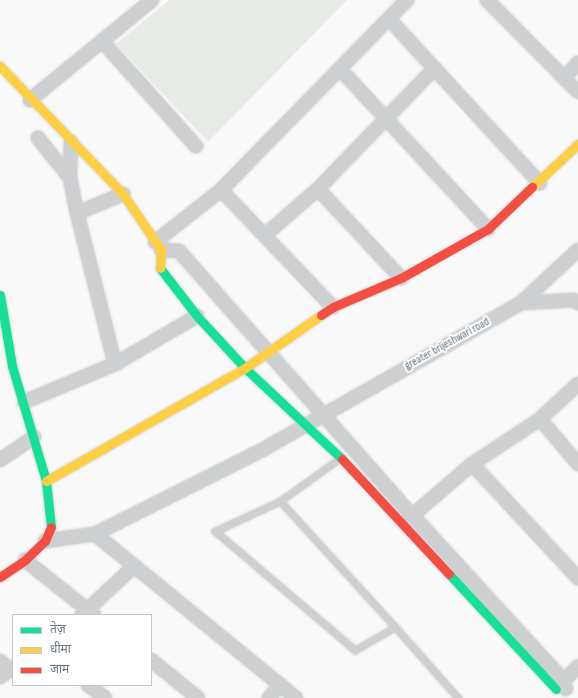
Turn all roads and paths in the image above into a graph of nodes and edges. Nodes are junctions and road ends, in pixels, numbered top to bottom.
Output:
1 (152, 0) edge
2 (407, 0) edge
3 (493, 2) edge
4 (389, 19) junction
5 (102, 40) junction
6 (578, 63) edge
7 (0, 66) edge
8 (435, 68) junction
9 (340, 69) junction
10 (564, 78) junction
11 (578, 92) edge
12 (30, 100) junction
13 (385, 118) junction
14 (38, 138) dead end
15 (71, 142) junction
16 (578, 144) edge
17 (196, 146) dead end
18 (70, 178) junction
19 (540, 183) junction
20 (318, 189) junction
21 (221, 190) junction
22 (123, 194) junction
23 (77, 213) junction
24 (488, 229) junction
25 (265, 235) junction
26 (158, 246) junction
27 (578, 250) edge
28 (402, 278) junction
29 (0, 295) edge
30 (521, 303) junction
31 (578, 303) edge
32 (333, 307) junction
33 (197, 316) junction
34 (267, 351) junction
35 (115, 364) junction
36 (12, 366) junction
37 (246, 368) junction
38 (0, 374) edge
39 (578, 384) edge
40 (24, 402) junction
41 (323, 413) junction
42 (540, 419) junction
43 (305, 424) junction
44 (34, 437) junction
45 (354, 449) junction
46 (341, 458) junction
47 (0, 460) edge
48 (472, 464) junction
49 (578, 464) edge
50 (46, 481) junction
51 (280, 501) junction
52 (413, 516) junction
53 (401, 525) junction
54 (96, 534) junction
55 (45, 541) junction
56 (25, 560) junction
57 (134, 566) junction
58 (0, 577) edge
59 (578, 578) edge
60 (88, 613) edge
61 (395, 627) junction
62 (152, 661) edge
63 (578, 667) edge
64 (280, 685) junction
65 (89, 686) edge
66 (562, 689) edge
67 (105, 698) edge
68 (198, 698) edge
69 (269, 698) edge
70 (296, 698) edge
71 (458, 698) edge

1 - 5 street
2 - 4 street
3 - 10 street
4 - 8 street
4 - 9 street
5 - 12 street
5 - 17 street
6 - 10 street
7 - 12 street
8 - 13 street
8 - 19 street
9 - 13 street
9 - 21 street
10 - 11 street
12 - 15 street
13 - 20 street
13 - 24 street
14 - 18 street
15 - 18 street
15 - 22 street
16 - 19 street
18 - 23 street
19 - 24 street
20 - 25 street
20 - 28 street
21 - 25 street
21 - 26 street
22 - 23 street
22 - 26 street
23 - 35 street
24 - 28 street
25 - 32 street
26 - 33 street
26 - 34 street
27 - 30 street, greater brijeshwari road
28 - 32 street
29 - 36 street
30 - 31 street
30 - 41 street, greater brijeshwari road
32 - 34 street
33 - 35 street
33 - 37 street
34 - 37 street
34 - 41 street
35 - 40 street
36 - 38 street
36 - 40 street
37 - 43 street
37 - 50 street
39 - 42 street
40 - 44 street
41 - 43 street, greater brijeshwari road
41 - 45 street
42 - 48 street
42 - 49 street
43 - 46 street
43 - 54 street, greater brijeshwari road
44 - 47 street
44 - 50 street
45 - 46 street
45 - 52 street
46 - 51 lane
46 - 53 street
48 - 52 street
48 - 59 street
50 - 55 street
51 - 61 lane
51 - 61 lane
52 - 53 street
52 - 66 street
53 - 66 street
54 - 55 street, greater brijeshwari road
54 - 57 street
55 - 56 street
56 - 58 street
56 - 60 street
57 - 60 street
57 - 64 street
61 - 71 lane
62 - 68 street
63 - 66 street
64 - 69 street
64 - 70 street
65 - 67 street

